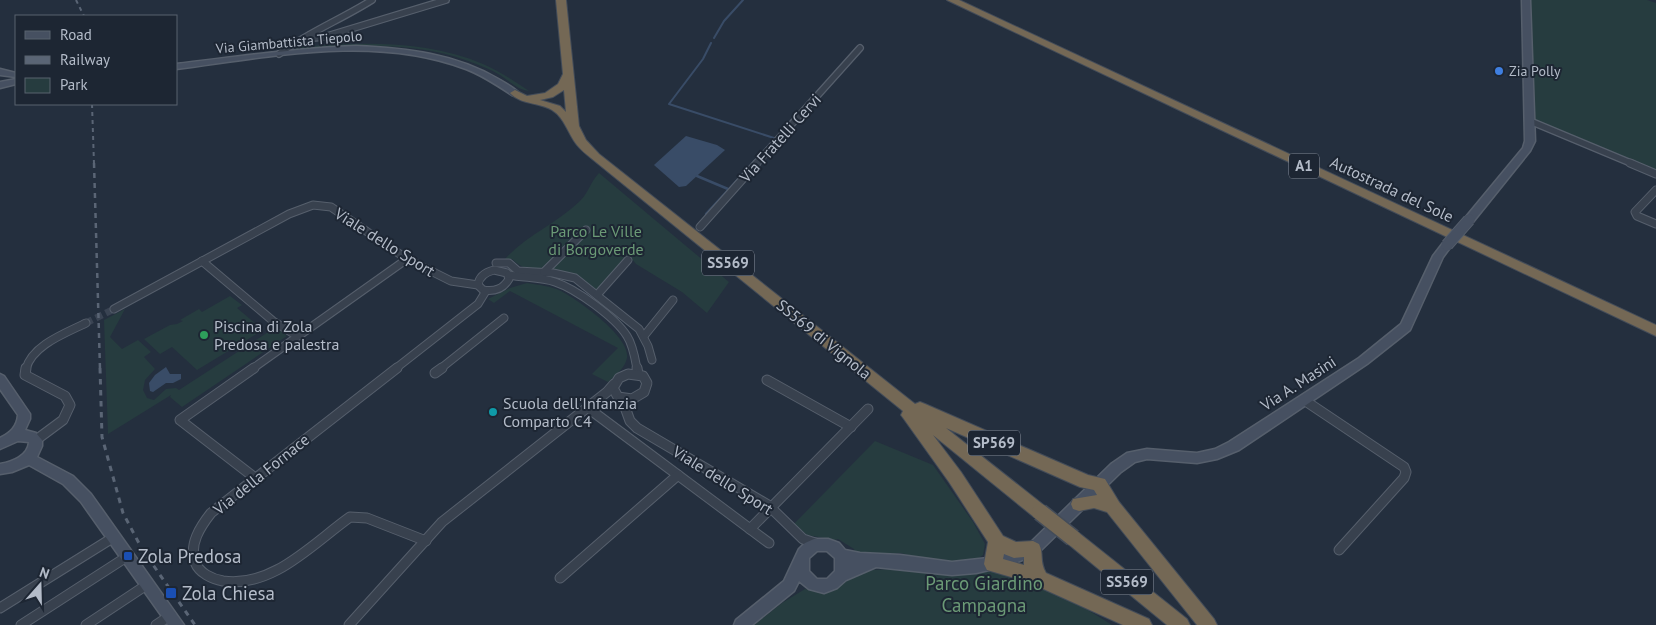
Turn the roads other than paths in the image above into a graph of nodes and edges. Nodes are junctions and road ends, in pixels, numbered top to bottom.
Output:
1 (372, 0) edge
2 (446, 0) edge
3 (561, 0) edge
4 (952, 0) edge
5 (965, 0) edge
6 (1526, 0) edge
7 (310, 35) junction
8 (860, 48) dead end
9 (279, 54) junction
10 (178, 67) edge
11 (0, 74) edge
12 (568, 74) junction
13 (15, 75) edge
14 (15, 81) edge
15 (0, 86) edge
16 (515, 93) junction
17 (1530, 121) junction
18 (573, 126) junction
19 (1656, 174) edge
20 (1656, 190) edge
21 (1656, 224) edge
22 (700, 228) dead end
23 (586, 230) dead end
24 (407, 259) junction
25 (628, 260) dead end
26 (202, 261) junction
27 (496, 263) dead end
28 (544, 272) junction
29 (509, 276) junction
30 (481, 277) junction
31 (529, 278) junction
32 (460, 282) junction
33 (478, 285) junction
34 (504, 286) junction
35 (486, 291) junction
36 (597, 295) junction
37 (673, 300) dead end
38 (114, 308) tunnel mouth
39 (504, 318) dead end
40 (1656, 321) edge
41 (86, 324) tunnel mouth
42 (1656, 331) edge
43 (297, 336) junction
44 (644, 336) junction
45 (634, 355) junction
46 (652, 360) dead end
47 (435, 373) dead end
48 (638, 374) junction
49 (623, 376) junction
50 (0, 379) edge
51 (767, 380) dead end
52 (614, 384) junction
53 (891, 393) junction
54 (642, 395) junction
55 (619, 397) junction
56 (599, 398) junction
57 (1304, 400) junction
58 (588, 408) junction
59 (868, 409) dead end
60 (629, 415) junction
61 (851, 427) junction
62 (15, 437) junction
63 (36, 440) junction
64 (0, 444) edge
65 (28, 458) junction
66 (0, 469) edge
67 (678, 475) junction
68 (1073, 476) junction
69 (254, 478) junction
70 (1100, 484) junction
71 (1080, 504) junction
72 (1113, 507) junction
73 (771, 508) junction
74 (750, 529) junction
75 (793, 531) junction
76 (114, 537) junction
77 (426, 541) junction
78 (997, 541) junction
79 (769, 542) dead end
80 (819, 544) junction
81 (1033, 549) junction
82 (1339, 550) dead end
83 (841, 554) junction
84 (128, 556) junction
85 (876, 561) junction
86 (800, 562) junction
87 (993, 564) junction
88 (841, 575) junction
89 (560, 578) dead end
90 (1040, 579) junction
91 (148, 584) junction
92 (816, 584) junction
93 (781, 594) junction
94 (0, 608) edge
95 (174, 620) edge
96 (21, 625) edge
97 (86, 625) edge
98 (156, 625) edge
99 (349, 625) edge
100 (741, 625) edge
101 (1143, 625) edge
102 (1181, 625) edge
103 (1208, 625) edge

1 - 7 street
2 - 7 street
3 - 12 highway, SS569 di Vignola / SS569
4 - 42 highway, Autostrada del Sole / A1
5 - 40 highway, Autostrada del Sole / A1
6 - 17 street, Via A. Masini
7 - 9 street
8 - 22 street, Via Fratelli Cervi
9 - 10 street, Via Giambattista Tiepolo
9 - 16 street, Via Giambattista Tiepolo
11 - 13 street
12 - 16 highway
12 - 18 highway, SS569 di Vignola / SS569
14 - 15 street
16 - 18 highway, SS569
17 - 19 street
17 - 57 street, Via A. Masini, bridge
18 - 53 highway, SS569 di Vignola / SS569
20 - 21 street
23 - 28 street
24 - 26 street, Viale dello Sport
24 - 32 street, Viale dello Sport
24 - 43 street
25 - 36 street
26 - 38 street, Viale dello Sport
26 - 43 street
27 - 28 street
28 - 36 street
29 - 30 street
29 - 31 street
29 - 34 street
30 - 32 street, Viale dello Sport
30 - 33 street
31 - 34 street
31 - 45 street
32 - 33 street, Viale dello Sport
33 - 35 street
34 - 35 street
35 - 69 street, Via della Fornace
36 - 44 street
37 - 44 street
39 - 47 street
41 - 63 street
43 - 69 street
44 - 46 street
45 - 48 street
45 - 49 street
48 - 49 street
48 - 54 street
49 - 52 street
50 - 62 street
51 - 61 street
52 - 55 street
52 - 56 street
53 - 68 highway, SP569
53 - 78 highway, SP569
53 - 102 highway, SS569 di Vignola / SS569, bridge
54 - 55 street
54 - 60 street
55 - 56 street
55 - 60 street, Viale dello Sport
56 - 58 street
57 - 70 street, Via A. Masini
57 - 82 street
58 - 67 street
58 - 77 street
59 - 61 street
60 - 73 street, Viale dello Sport
61 - 73 street
62 - 63 street
62 - 64 street
63 - 65 street
65 - 66 street
65 - 76 street
67 - 74 street
67 - 89 street
68 - 70 highway, SP569
68 - 71 highway
69 - 77 street, Via della Fornace
70 - 71 street, Via A. Masini
70 - 72 highway
71 - 72 highway
71 - 81 street, Via A. Masini
72 - 103 highway
73 - 74 street
73 - 75 street, Viale dello Sport
74 - 79 street
75 - 80 street, Viale dello Sport
75 - 86 street, Viale dello Sport
76 - 84 street
76 - 94 street
77 - 99 street
78 - 81 highway
78 - 87 highway
80 - 83 street, Via A. Masini
80 - 86 street, Via A. Masini
81 - 87 street, Via A. Masini
81 - 90 highway
83 - 85 street, Via A. Masini
83 - 88 street
84 - 91 street
84 - 96 street
85 - 87 street, Via A. Masini
85 - 88 street, Via A. Masini
86 - 92 street
86 - 93 street, Via A. Masini
87 - 90 highway
88 - 92 street, Via A. Masini
90 - 101 highway
91 - 95 street
91 - 97 street
92 - 93 street, Via A. Masini
93 - 100 street, Via A. Masini
95 - 98 street

